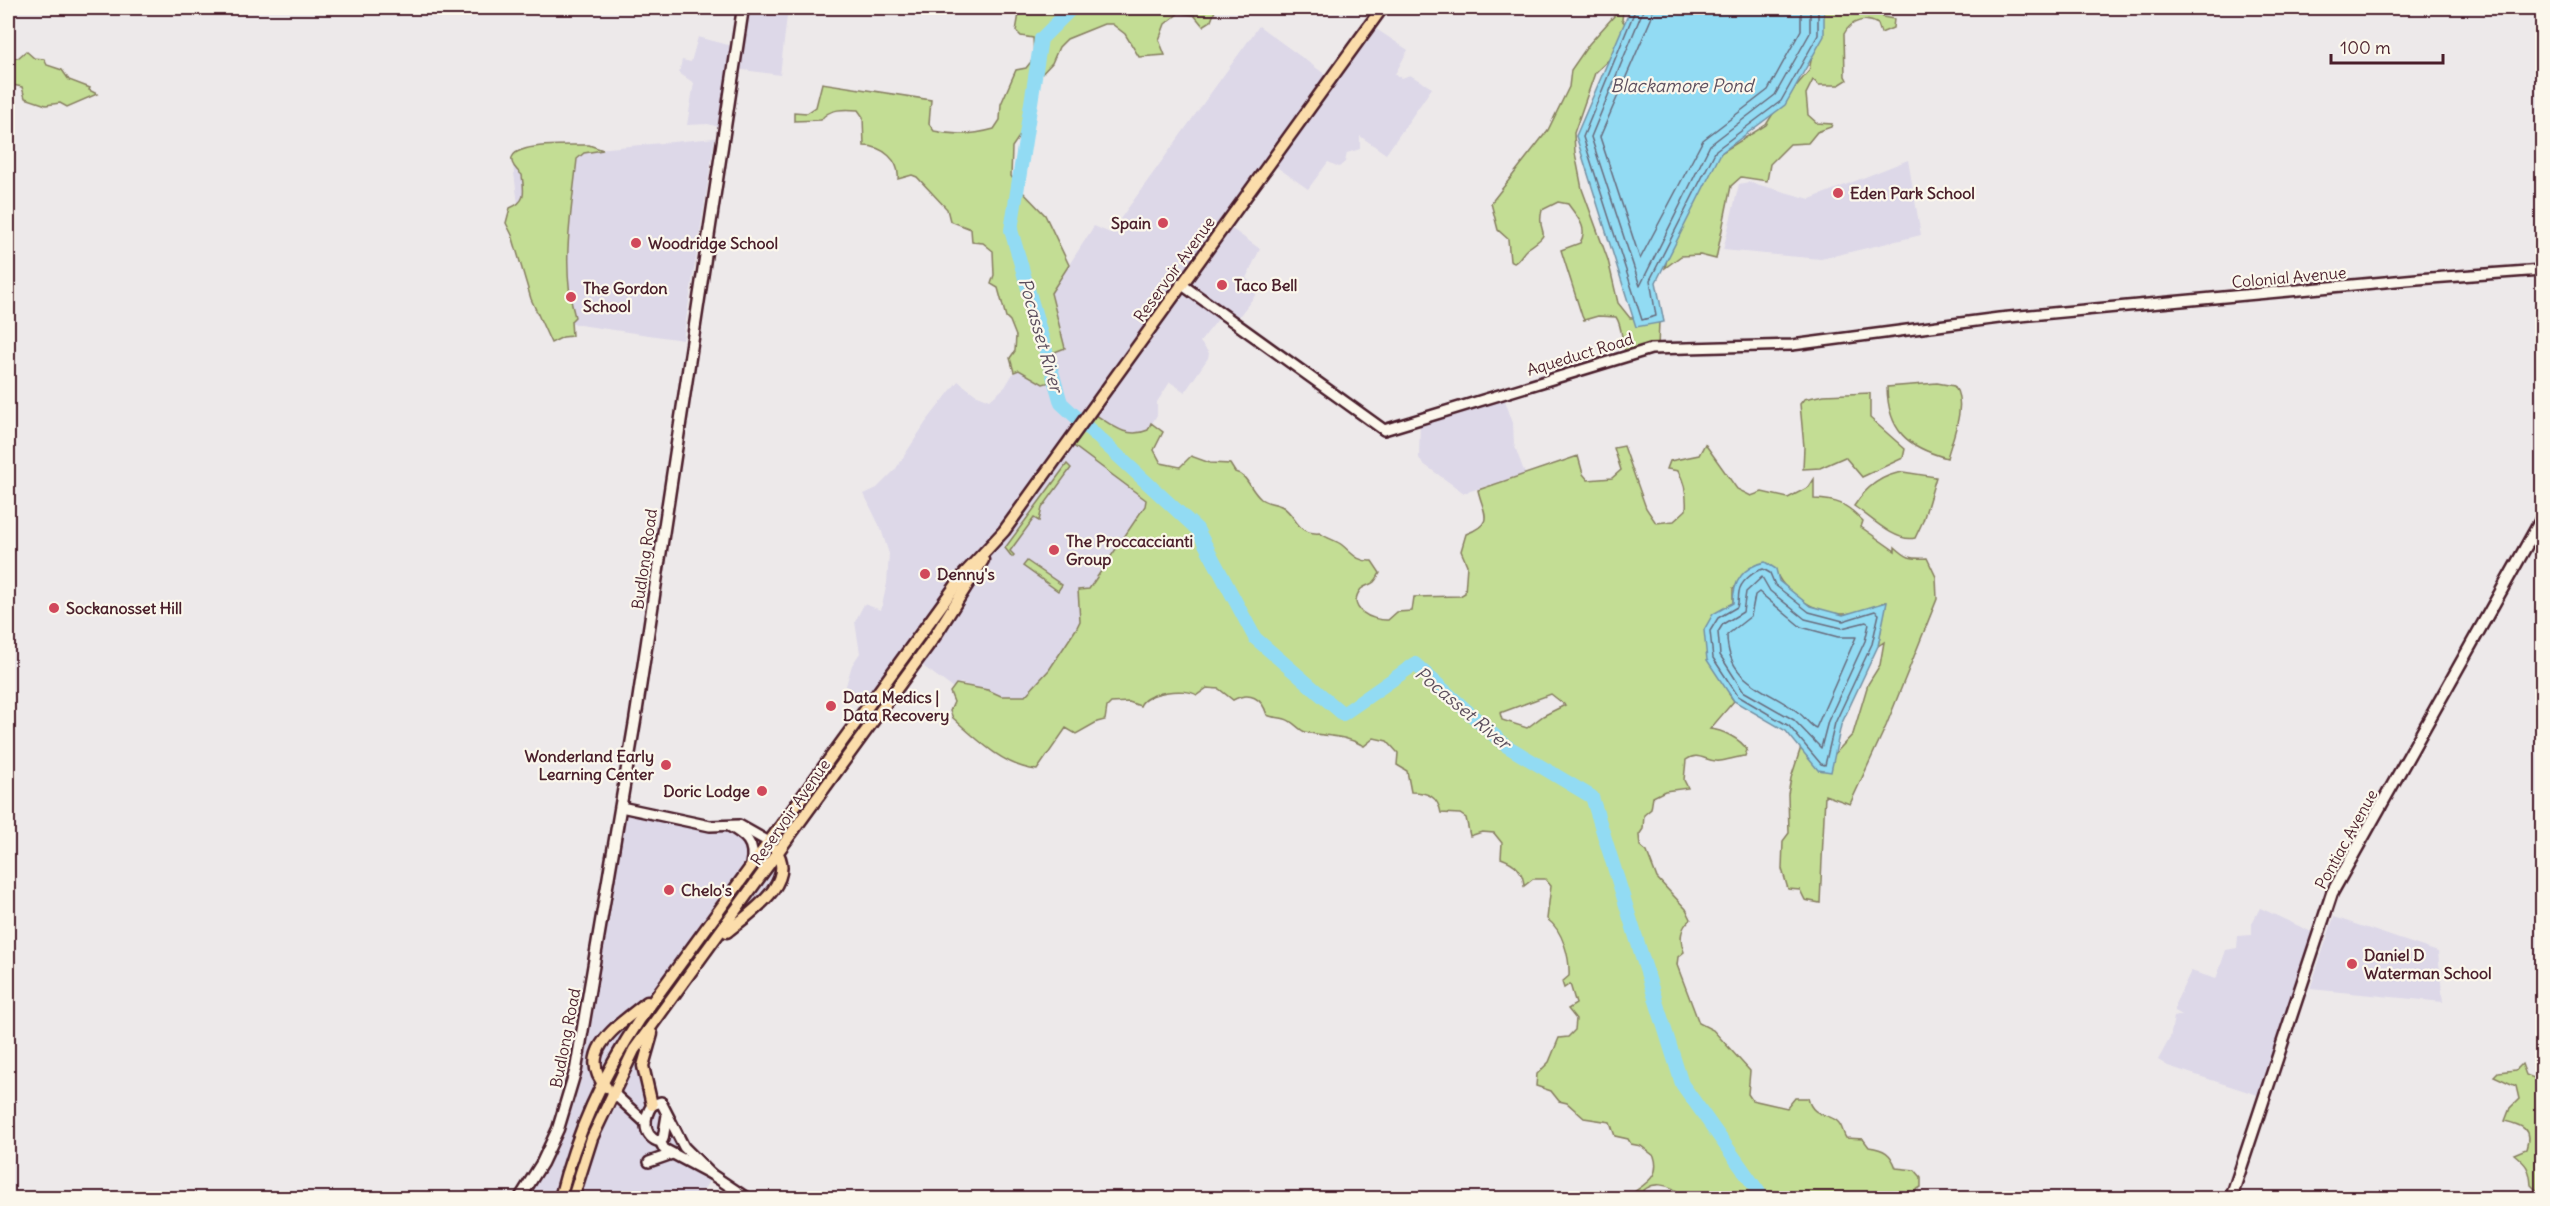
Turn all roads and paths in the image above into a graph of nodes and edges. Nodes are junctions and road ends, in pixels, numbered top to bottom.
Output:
1 (743, 8) edge
2 (1382, 8) edge
3 (2542, 270) edge
4 (1181, 284) junction
5 (2038, 315) joint
6 (2542, 518) edge
7 (990, 547) junction
8 (621, 807) junction
9 (724, 824) junction
10 (769, 842) junction
11 (778, 853) junction
12 (751, 865) junction
13 (712, 945) junction
14 (661, 990) junction
15 (659, 1018) junction
16 (602, 1083) junction
17 (612, 1092) junction
18 (652, 1105) junction
19 (667, 1115) junction
20 (646, 1123) junction
21 (660, 1141) junction
22 (672, 1154) junction
23 (649, 1162) dead end
24 (711, 1174) junction
25 (520, 1198) edge
26 (560, 1198) edge
27 (573, 1198) edge
28 (747, 1198) edge
29 (2231, 1198) edge

1 - 8 main road, Budlong Road
2 - 4 main road, Reservoir Avenue
3 - 5 street, Colonial Avenue
4 - 5 street, Aqueduct Road
4 - 7 main road, Reservoir Avenue
6 - 29 main road, Pontiac Avenue
7 - 10 main road, Reservoir Avenue
7 - 11 main road, Reservoir Avenue
8 - 9 street
8 - 25 main road, Budlong Road
9 - 10 street
9 - 12 street
10 - 11 main road
10 - 12 main road, Reservoir Avenue
11 - 13 main road, Reservoir Avenue
11 - 13 main road
12 - 14 main road, Reservoir Avenue
13 - 15 main road, Reservoir Avenue
14 - 16 main road, Reservoir Avenue
14 - 16 main road
15 - 17 main road, Reservoir Avenue
15 - 18 main road
16 - 17 main road
16 - 26 main road, Reservoir Avenue
17 - 20 street
17 - 27 main road, Reservoir Avenue
18 - 19 street
18 - 20 street
19 - 21 street
19 - 24 street
20 - 21 street
21 - 22 street
22 - 23 street
22 - 24 street
24 - 28 street

